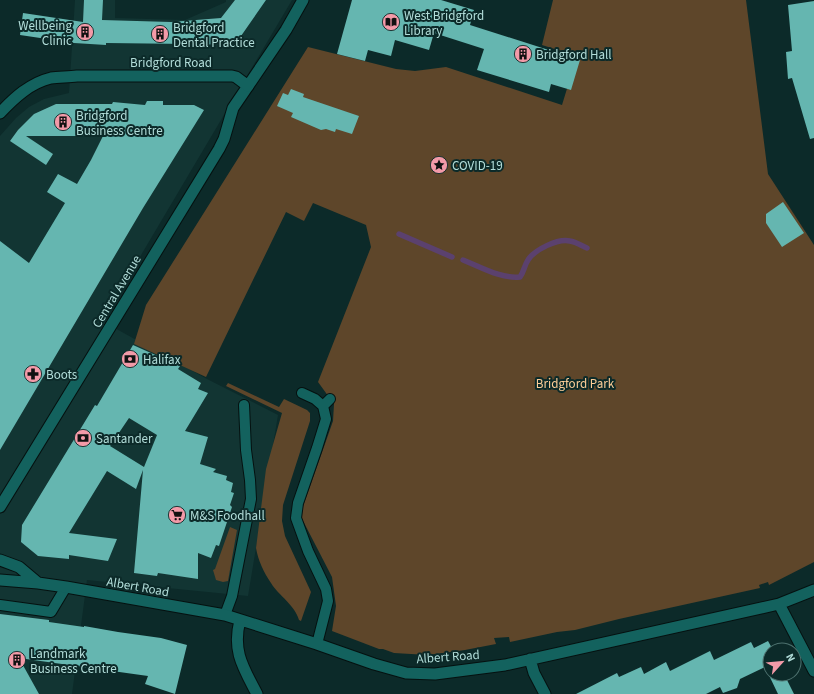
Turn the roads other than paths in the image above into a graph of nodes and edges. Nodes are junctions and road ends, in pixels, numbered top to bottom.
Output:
1 (303, 0) edge
2 (248, 86) junction
3 (0, 113) edge
4 (302, 393) dead end
5 (330, 399) dead end
6 (244, 405) dead end
7 (323, 406) junction
8 (0, 507) edge
9 (0, 560) edge
10 (0, 580) edge
11 (38, 583) junction
12 (66, 587) junction
13 (814, 590) edge
14 (780, 604) junction
15 (0, 605) edge
16 (225, 615) junction
17 (240, 620) junction
18 (317, 644) junction
19 (530, 659) junction
20 (814, 671) edge
21 (257, 694) edge
22 (545, 694) edge

1 - 2 street
2 - 3 street, Bridgford Road
2 - 8 street, Central Avenue
4 - 7 lane
5 - 7 lane
6 - 16 lane
7 - 18 lane
9 - 11 street
10 - 11 street, Albert Road
11 - 12 street, Albert Road
12 - 15 lane
12 - 16 street, Albert Road
13 - 14 street, Albert Road
14 - 19 street, Albert Road
14 - 20 street
16 - 17 street, Albert Road
17 - 18 street, Albert Road
17 - 21 street
18 - 19 street, Albert Road
19 - 22 street

